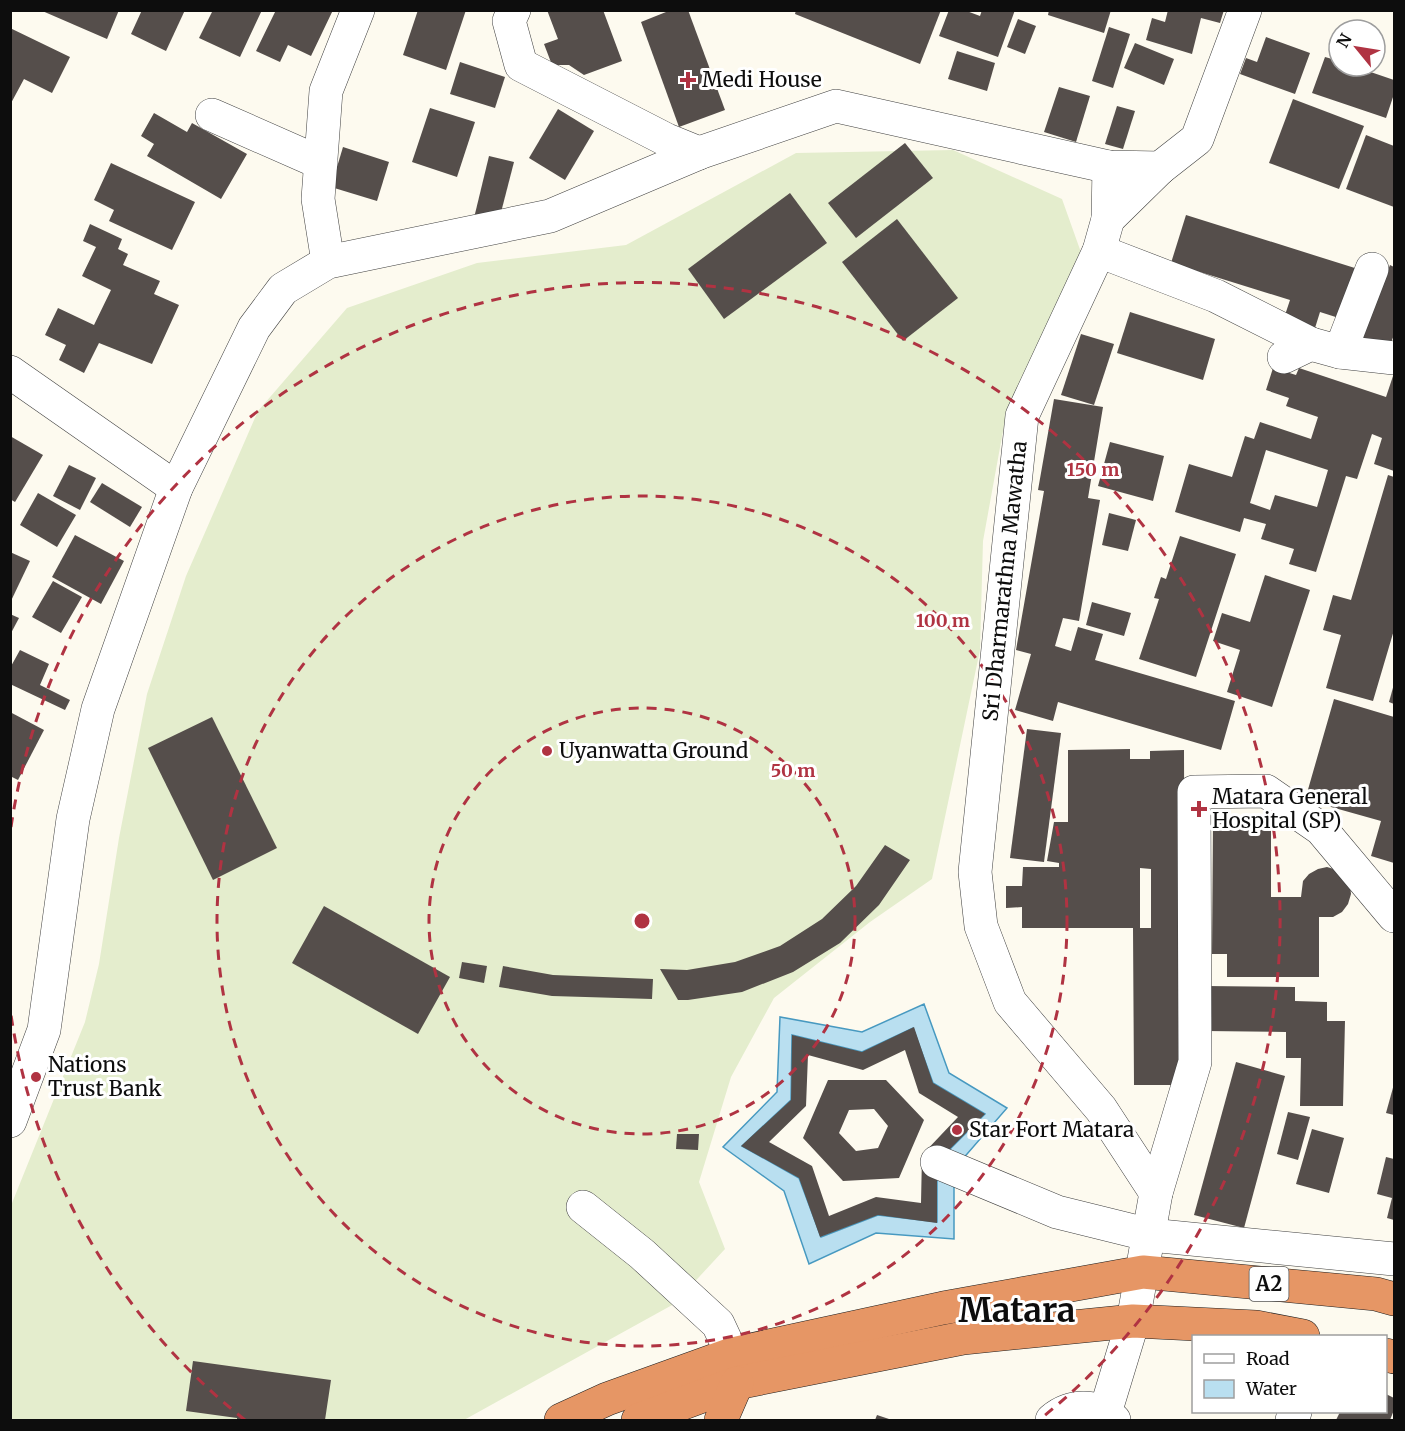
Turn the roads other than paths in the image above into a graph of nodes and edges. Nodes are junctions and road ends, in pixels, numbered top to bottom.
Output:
1 (358, 10) edge
2 (514, 10) edge
3 (1245, 10) edge
4 (212, 115) dead end
5 (699, 153) junction
6 (321, 163) junction
7 (1109, 167) junction
8 (1160, 168) junction
9 (1108, 219) junction
10 (1099, 251) junction
11 (328, 261) junction
12 (1372, 269) dead end
13 (1312, 351) junction
14 (1395, 358) edge
15 (10, 372) edge
16 (176, 488) junction
17 (1395, 916) edge
18 (10, 1121) edge
19 (946, 1166) dead end
20 (1156, 1193) junction
21 (583, 1208) dead end
22 (1150, 1235) junction
23 (1395, 1259) edge
24 (1143, 1272) junction
25 (1395, 1299) edge
26 (1134, 1321) junction
27 (1298, 1335) edge
28 (735, 1368) junction
29 (1110, 1417) edge
30 (561, 1420) edge
31 (638, 1420) edge
32 (721, 1420) edge
33 (1052, 1420) edge

1 - 6 street
2 - 5 street
3 - 8 street
4 - 6 street
5 - 7 street
5 - 11 street
6 - 11 street
7 - 8 street
7 - 9 street, Sri Dharmarathna Mawatha
8 - 9 street
9 - 10 street, Sri Dharmarathna Mawatha
10 - 13 street
10 - 20 street, Sri Dharmarathna Mawatha
11 - 16 street
12 - 13 street
13 - 14 street
15 - 16 street
16 - 18 street
17 - 20 street
19 - 22 street
20 - 22 street
21 - 28 street
22 - 23 street
22 - 24 street
24 - 25 highway, A2
24 - 26 street
24 - 28 highway, A2
26 - 27 highway, A2
26 - 28 highway, A2
26 - 29 street
28 - 30 highway
28 - 31 highway
28 - 32 highway
29 - 33 street

